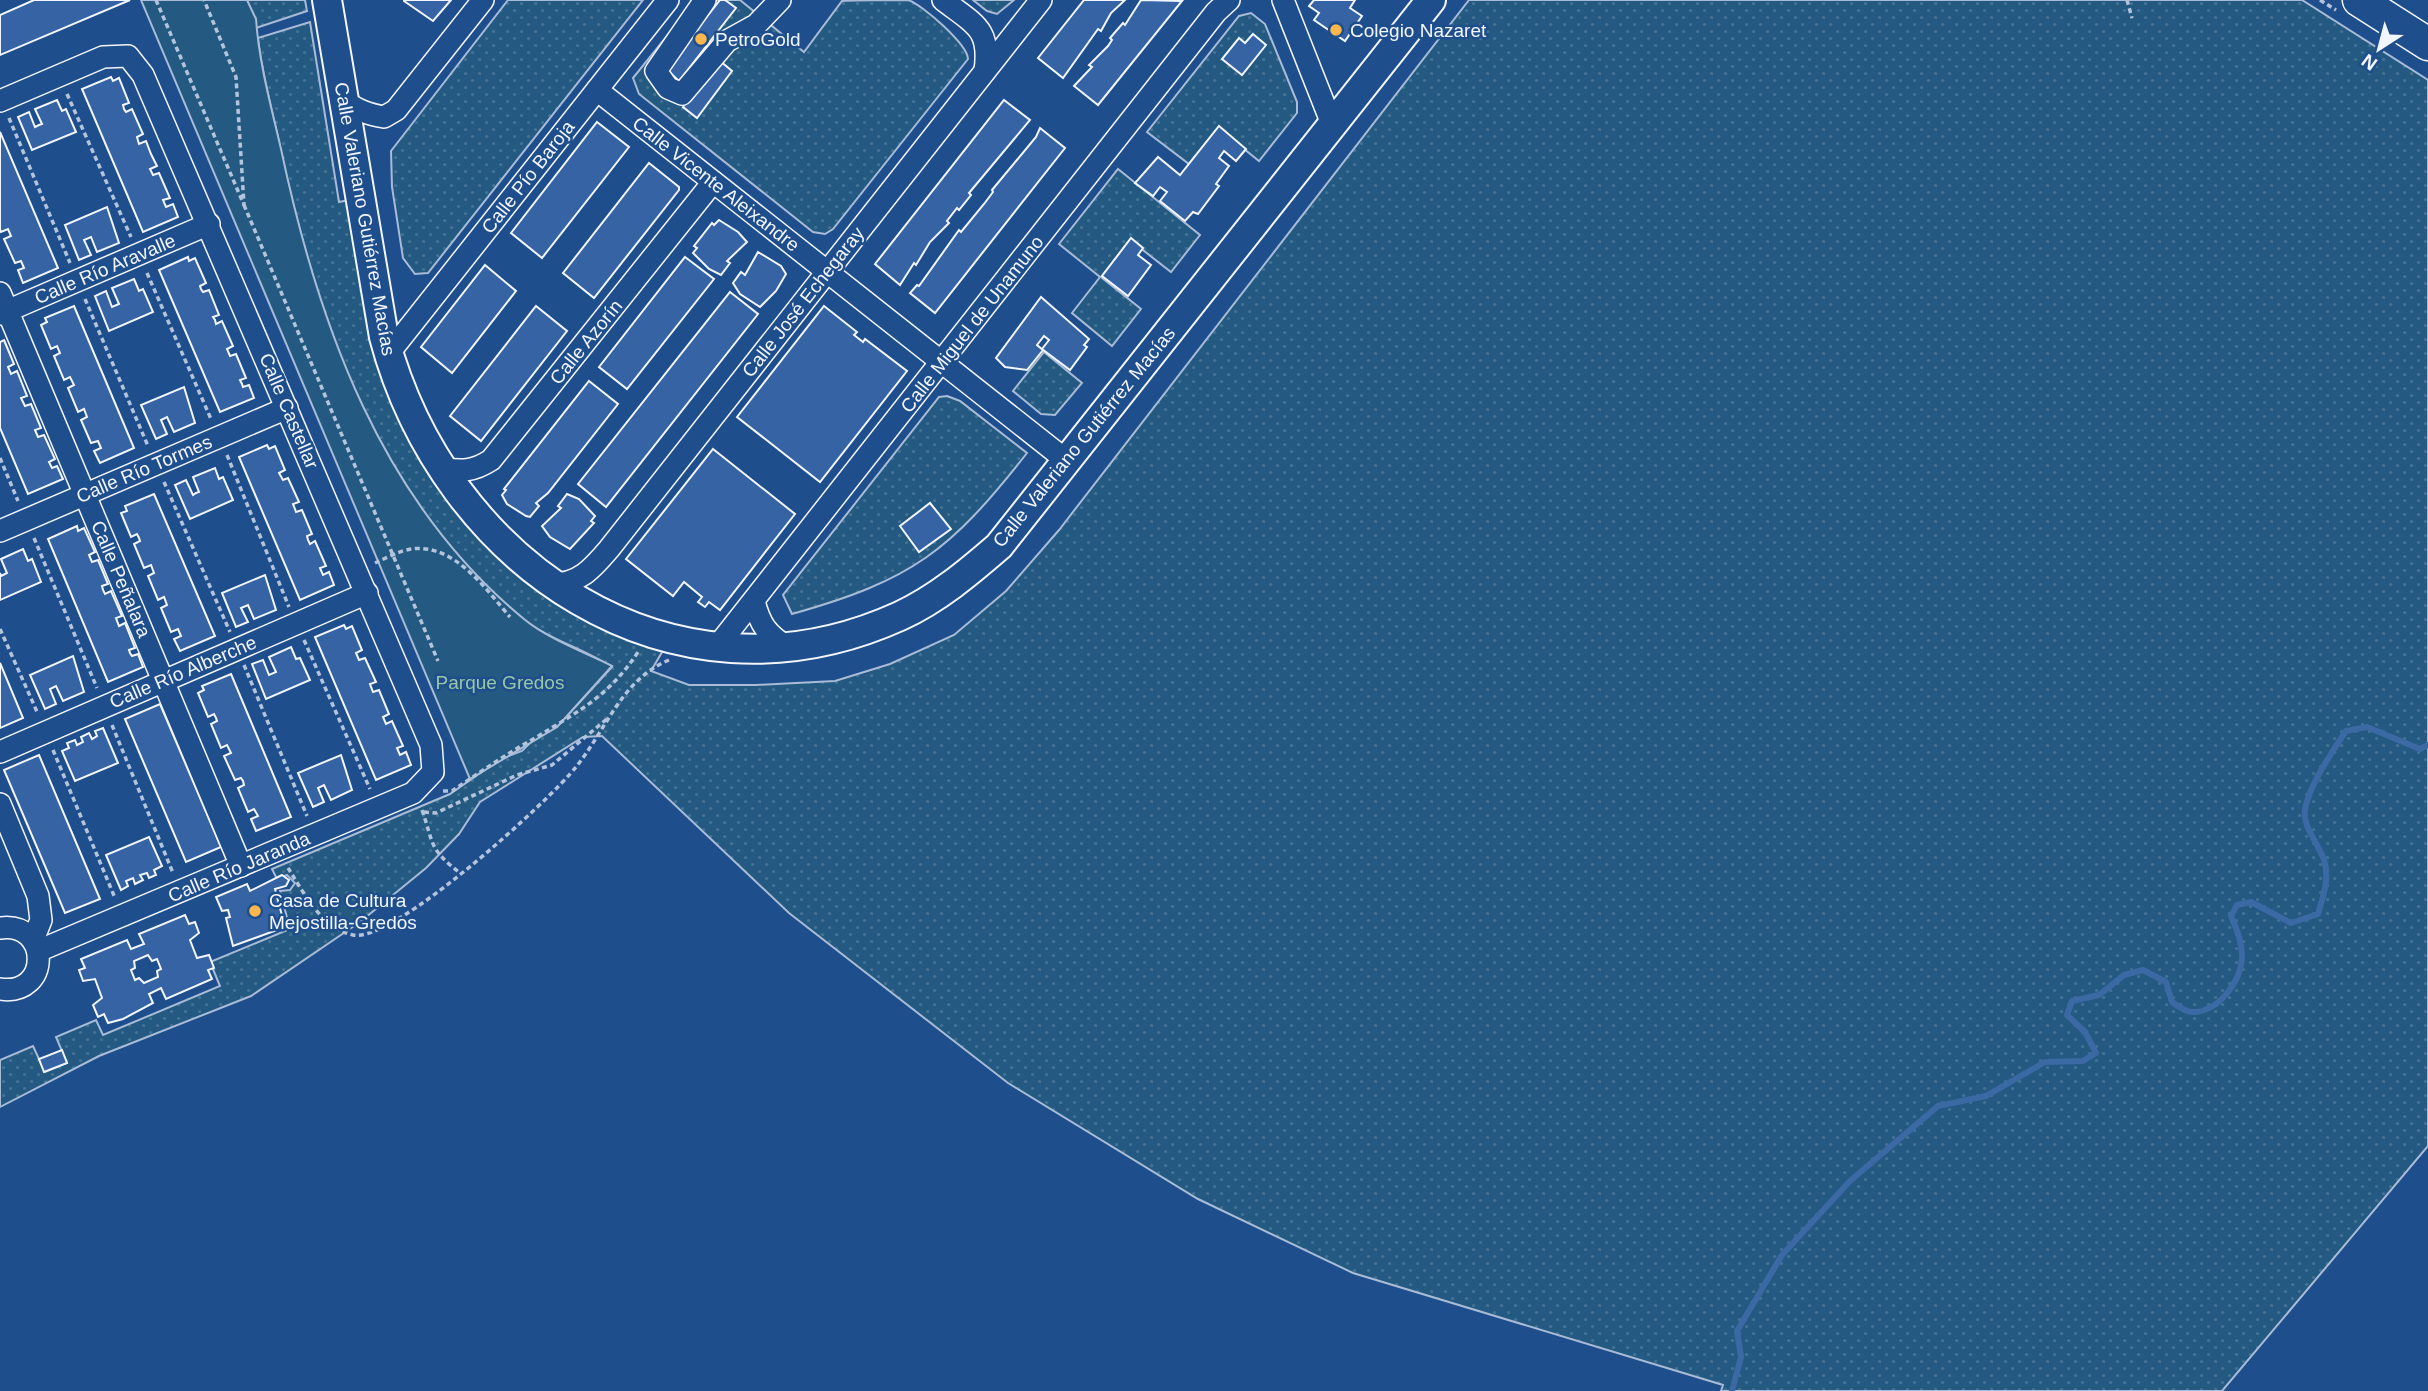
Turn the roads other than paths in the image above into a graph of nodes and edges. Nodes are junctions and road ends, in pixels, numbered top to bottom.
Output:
1 (327, 0) edge
2 (483, 0) edge
3 (668, 0) edge
4 (705, 0) edge
5 (780, 0) edge
6 (943, 0) edge
7 (1041, 0) edge
8 (1229, 0) edge
9 (1283, 0) edge
10 (1431, 0) edge
11 (2359, 0) edge
12 (2428, 44) edge
13 (985, 71) junction
14 (597, 90) junction
15 (343, 100) junction
16 (0, 101) edge
17 (1332, 124) junction
18 (713, 182) junction
19 (209, 224) junction
20 (827, 271) junction
21 (3, 306) edge
22 (389, 353) junction
23 (942, 362) junction
24 (287, 408) junction
25 (1067, 461) junction
26 (442, 468) junction
27 (85, 494) junction
28 (0, 531) edge
29 (552, 584) junction
30 (367, 593) junction
31 (754, 601) junction
32 (787, 647) junction
33 (716, 648) junction
34 (164, 681) junction
35 (0, 752) edge
36 (433, 772) joint
37 (0, 804) edge
38 (241, 866) junction
39 (0, 929) edge
40 (35, 946) junction
41 (0, 989) edge

1 - 15 main road, Calle Valeriano Gutiérrez Macías
2 - 15 street
3 - 14 street, Calle Pío Baroja
4 - 5 street
6 - 13 street
7 - 13 street, Calle José Echegaray
8 - 23 street, Calle Miguel de Unamuno
9 - 17 street
10 - 17 main road, Calle Valeriano Gutiérrez Macías
11 - 12 highway
13 - 20 street, Calle José Echegaray
14 - 18 street, Calle Vicente Aleixandre
14 - 22 street, Calle Pío Baroja
15 - 22 main road, Calle Valeriano Gutiérrez Macías
16 - 19 street, Calle Castellar
17 - 25 main road, Calle Valeriano Gutiérrez Macías
18 - 20 street, Calle Vicente Aleixandre
18 - 26 street, Calle Azorín
19 - 21 street, Calle Río Aravalle
19 - 24 street, Calle Castellar
20 - 23 street, Calle Vicente Aleixandre
20 - 29 street, Calle José Echegaray
21 - 27 street, Calle Peñalara
22 - 26 main road, Calle Valeriano Gutiérrez Macías
23 - 25 street, Calle Vicente Aleixandre
23 - 31 street, Calle Miguel de Unamuno
24 - 27 street, Calle Río Tormes
24 - 30 street, Calle Castellar
25 - 32 main road, Calle Valeriano Gutiérrez Macías
26 - 29 main road, Calle Valeriano Gutiérrez Macías
27 - 28 street, Calle Río Tormes
27 - 34 street, Calle Peñalara
29 - 33 main road, Calle Valeriano Gutiérrez Macías
30 - 34 street, Calle Río Alberche
30 - 36 street, Calle Castellar
31 - 32 street
31 - 33 street, Calle Miguel de Unamuno
32 - 33 main road, Calle Valeriano Gutiérrez Macías
34 - 35 street, Calle Río Alberche
34 - 38 street, Calle Peñalara
36 - 38 street, Calle Río Jaranda
37 - 40 street
38 - 40 street, Calle Río Jaranda
39 - 40 street
40 - 41 street

